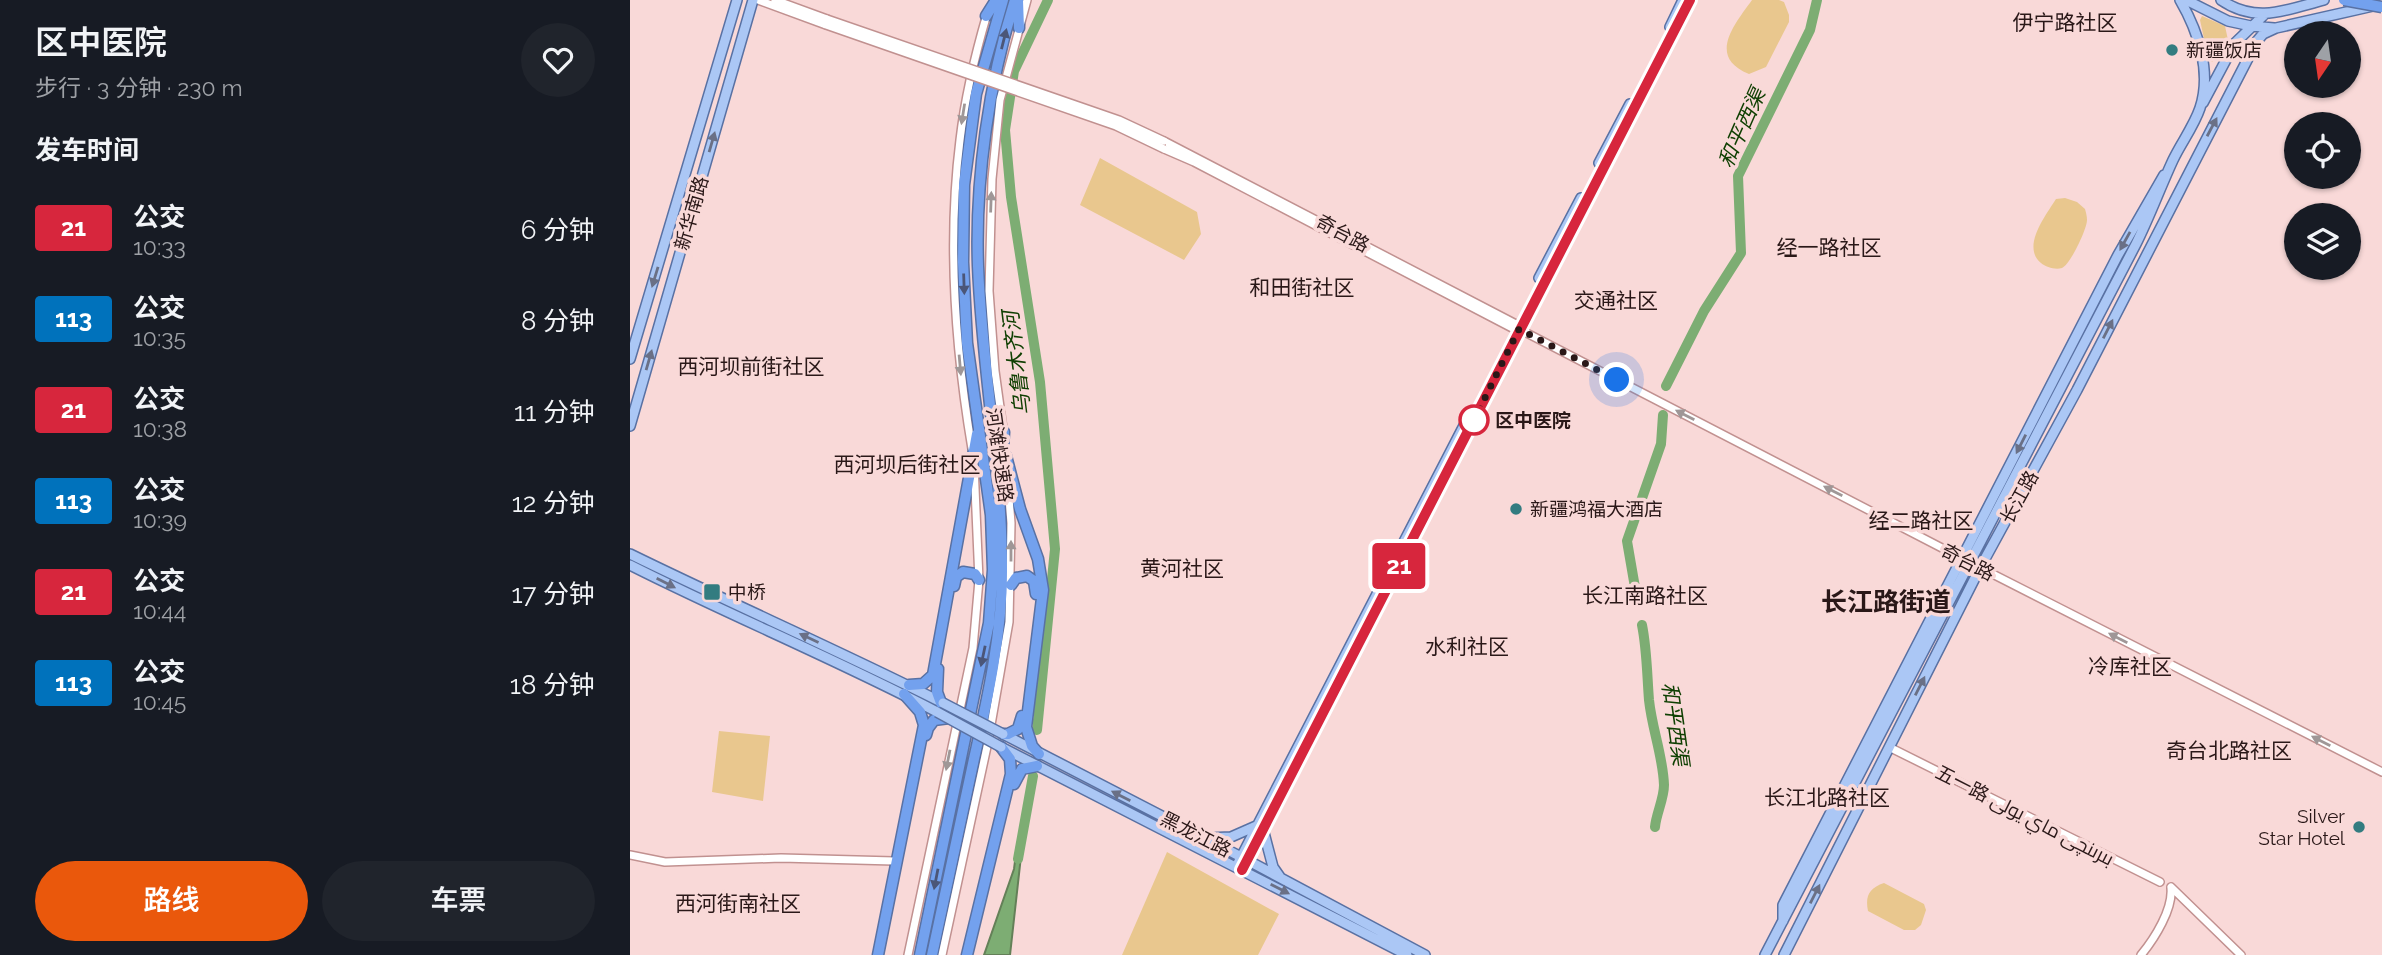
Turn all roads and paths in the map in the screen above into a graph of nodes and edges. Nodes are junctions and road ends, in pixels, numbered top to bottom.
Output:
1 (737, 0) edge
2 (756, 0) edge
3 (775, 0) edge
4 (993, 0) edge
5 (1003, 0) edge
6 (1017, 0) edge
7 (1027, 0) edge
8 (1683, 0) edge
9 (1690, 0) edge
10 (2180, 0) edge
11 (2186, 0) edge
12 (2221, 0) edge
13 (2324, 0) edge
14 (2344, 0) edge
15 (2382, 6) edge
16 (2239, 11) junction
17 (2265, 14) junction
18 (986, 16) joint
19 (826, 22) junction
20 (2251, 26) junction
21 (1019, 28) junction
22 (2276, 28) junction
23 (2255, 44) junction
24 (2201, 107) junction
25 (1516, 327) junction
26 (630, 359) edge
27 (979, 424) junction
28 (630, 426) edge
29 (1004, 432) junction
30 (973, 454) junction
31 (1006, 456) junction
32 (999, 509) junction
33 (630, 554) edge
34 (1965, 560) junction
35 (630, 565) edge
36 (1980, 568) junction
37 (979, 580) junction
38 (1011, 585) junction
39 (906, 690) junction
40 (940, 706) junction
41 (949, 718) junction
42 (1003, 734) junction
43 (1001, 747) junction
44 (1889, 747) junction
45 (1039, 754) junction
46 (1037, 766) junction
47 (2382, 772) edge
48 (1260, 827) junction
49 (1204, 838) junction
50 (630, 855) edge
51 (1244, 858) junction
52 (894, 861) dead end
53 (1239, 868) junction
54 (1281, 879) junction
55 (2160, 882) dead end
56 (879, 955) edge
57 (908, 955) edge
58 (920, 955) edge
59 (932, 955) edge
60 (942, 955) edge
61 (967, 955) edge
62 (973, 955) edge
63 (1408, 955) edge
64 (1425, 955) edge
65 (1765, 955) edge
66 (1784, 955) edge
67 (2141, 955) edge
68 (2241, 955) edge

1 -> 26 main road, 新华南路
2 - 19 street
28 -> 2 main road, 新华南路
3 - 19 street
4 - 18 highway
5 -> 27 highway, 河滩快速路
6 - 21 highway
32 -> 6 highway, 河滩快速路
7 - 21 street
8 - 25 main road
9 - 25 main road
10 - 24 main road, 长江路
11 - 20 main road
12 - 16 main road
13 - 17 main road
14 - 15 highway, bridge
15 - 22 main road
16 - 17 main road
16 - 20 main road
17 - 20 main road
18 -> 30 street
19 - 25 street, 奇台路, bridge
20 - 22 main road
20 - 23 main road
20 - 24 main road
29 -> 21 street
22 - 23 main road
36 -> 23 main road, 长江路
24 -> 34 main road, 长江路
34 -> 25 street, 奇台路
25 - 48 main road
27 - 30 highway
27 -> 58 highway, 河滩快速路
29 - 31 street
29 - 32 highway
30 - 37 street
30 - 39 highway
38 -> 31 street
31 - 45 highway
32 - 59 highway, 河滩快速路
39 -> 33 main road
34 - 36 street, 奇台路
34 - 65 main road, 长江路
35 -> 39 main road
44 -> 36 main road, 长江路
47 -> 36 street, 奇台路
37 - 40 highway
37 -> 57 street
38 - 42 highway
38 - 60 street
39 - 40 main road
39 - 56 highway
40 - 41 main road, 黑龙江路, bridge
40 - 42 main road, 黑龙江路, bridge
41 - 43 main road, 黑龙江路, bridge
41 - 56 highway
42 - 45 main road, 黑龙江路
43 - 46 main road, 黑龙江路
43 - 61 highway
44 - 55 street, 五一路 بىرىنچى ماي يولى
66 -> 44 main road, 长江路
49 -> 45 main road, 黑龙江路
46 - 53 main road, 黑龙江路
46 - 62 highway
48 - 49 main road
48 - 51 main road
48 - 54 main road
49 - 51 main road, 黑龙江路
50 - 52 street
51 - 53 main road
51 - 54 main road, 黑龙江路
53 -> 63 main road, 黑龙江路
54 - 64 main road, 黑龙江路
67 - 68 street

